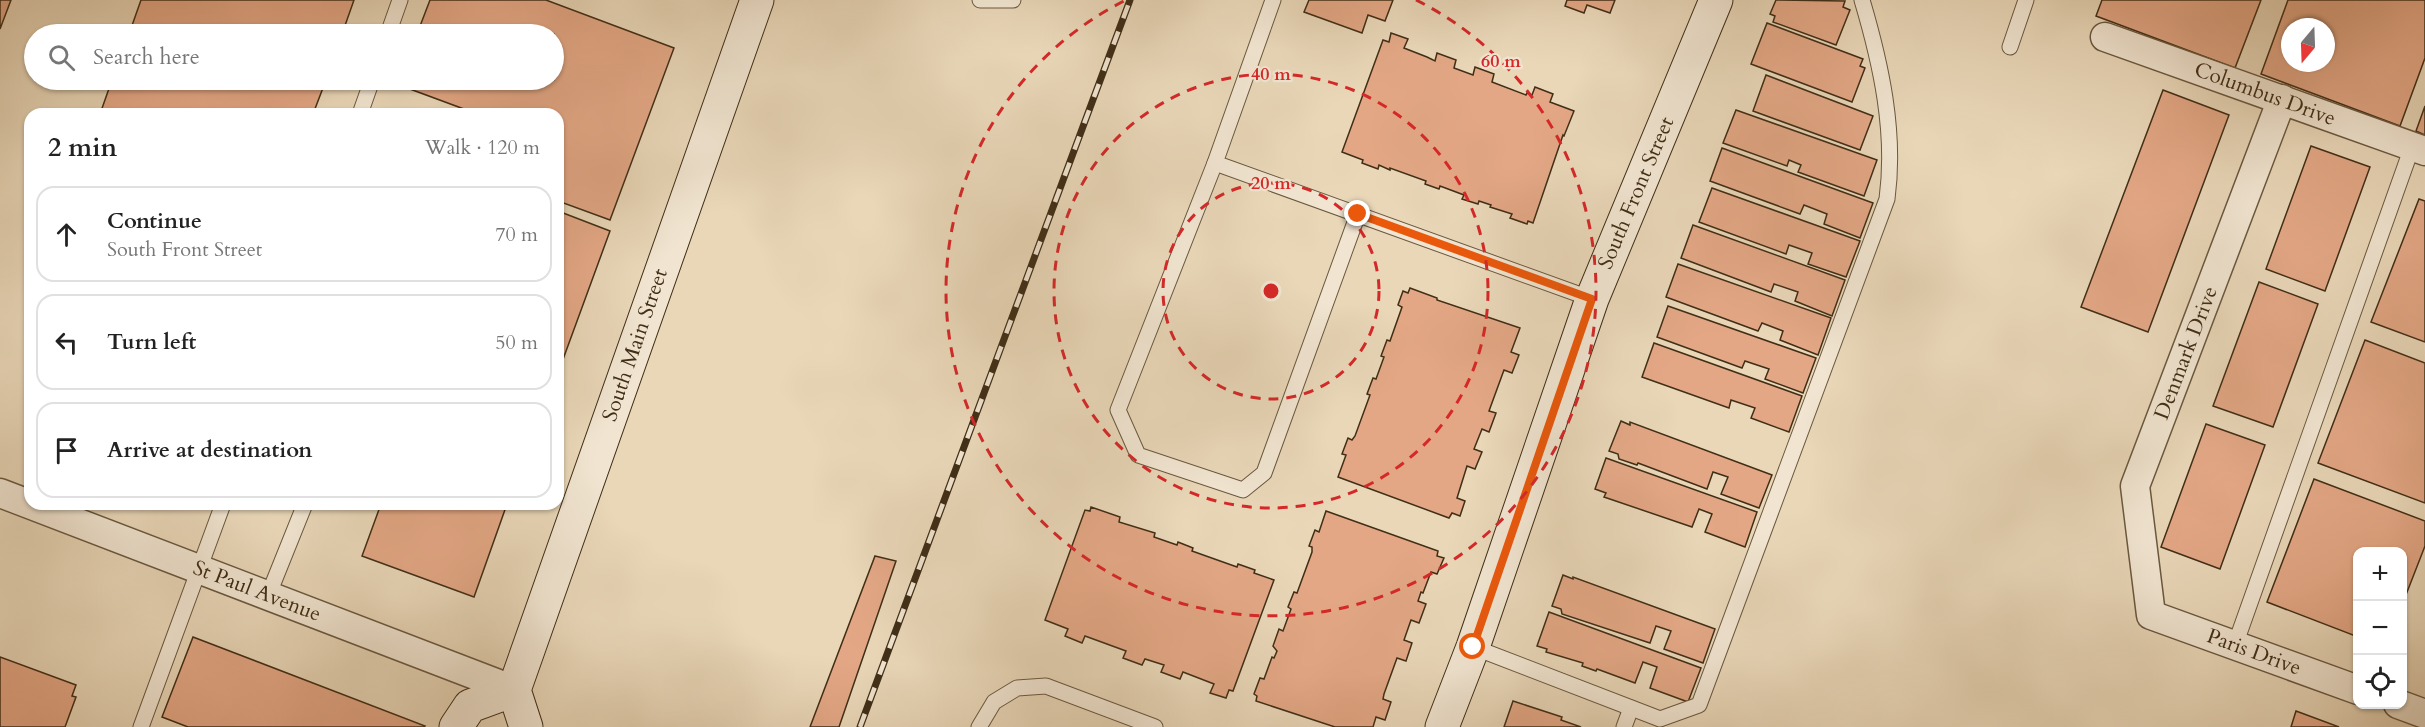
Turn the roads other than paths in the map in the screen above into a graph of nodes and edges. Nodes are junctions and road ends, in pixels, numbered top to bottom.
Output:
1 (400, 0) edge
2 (980, 0) edge
3 (1013, 0) edge
4 (1273, 0) edge
5 (1716, 0) edge
6 (1862, 0) edge
7 (2026, 0) edge
8 (752, 1) edge
9 (392, 24) edge
10 (2105, 37) dead end
11 (2010, 47) dead end
12 (368, 90) edge
13 (2282, 99) junction
14 (362, 108) edge
15 (2418, 149) edge
16 (1215, 163) junction
17 (1358, 214) junction
18 (1592, 299) junction
19 (0, 493) edge
20 (24, 502) edge
21 (45, 510) edge
22 (221, 510) edge
23 (303, 510) edge
24 (200, 569) junction
25 (268, 596) junction
26 (2151, 615) joint
27 (2235, 645) junction
28 (1473, 647) junction
29 (2353, 688) edge
30 (514, 690) junction
31 (1631, 708) junction
32 (2407, 708) edge
33 (2425, 714) edge
34 (2425, 719) edge
35 (1144, 725) edge
36 (141, 727) edge
37 (456, 727) edge
38 (526, 727) edge
39 (979, 727) edge
40 (1442, 727) edge
41 (1624, 727) edge
42 (2422, 727) edge

1 - 9 lane
2 - 3 lane
4 - 16 lane
5 - 18 main road, South Front Street
6 - 31 lane
7 - 11 lane
8 - 30 main road, South Main Street
10 - 13 street, Columbus Drive
12 - 14 lane
13 - 15 street, Columbus Drive
13 - 26 street, Denmark Drive
15 - 27 lane
16 - 17 lane
16 - 17 lane
17 - 18 lane
18 - 28 main road, South Front Street
19 - 20 street, St Paul Avenue
21 - 24 street, St Paul Avenue
22 - 24 lane
23 - 25 lane
24 - 25 street, St Paul Avenue
24 - 36 lane
25 - 30 street, St Paul Avenue
26 - 27 street, Paris Drive
27 - 29 street, Paris Drive
28 - 31 lane
28 - 40 main road, South Front Street
30 - 37 main road
30 - 38 main road
31 - 41 lane
32 - 33 street
34 - 42 street
35 - 39 lane

